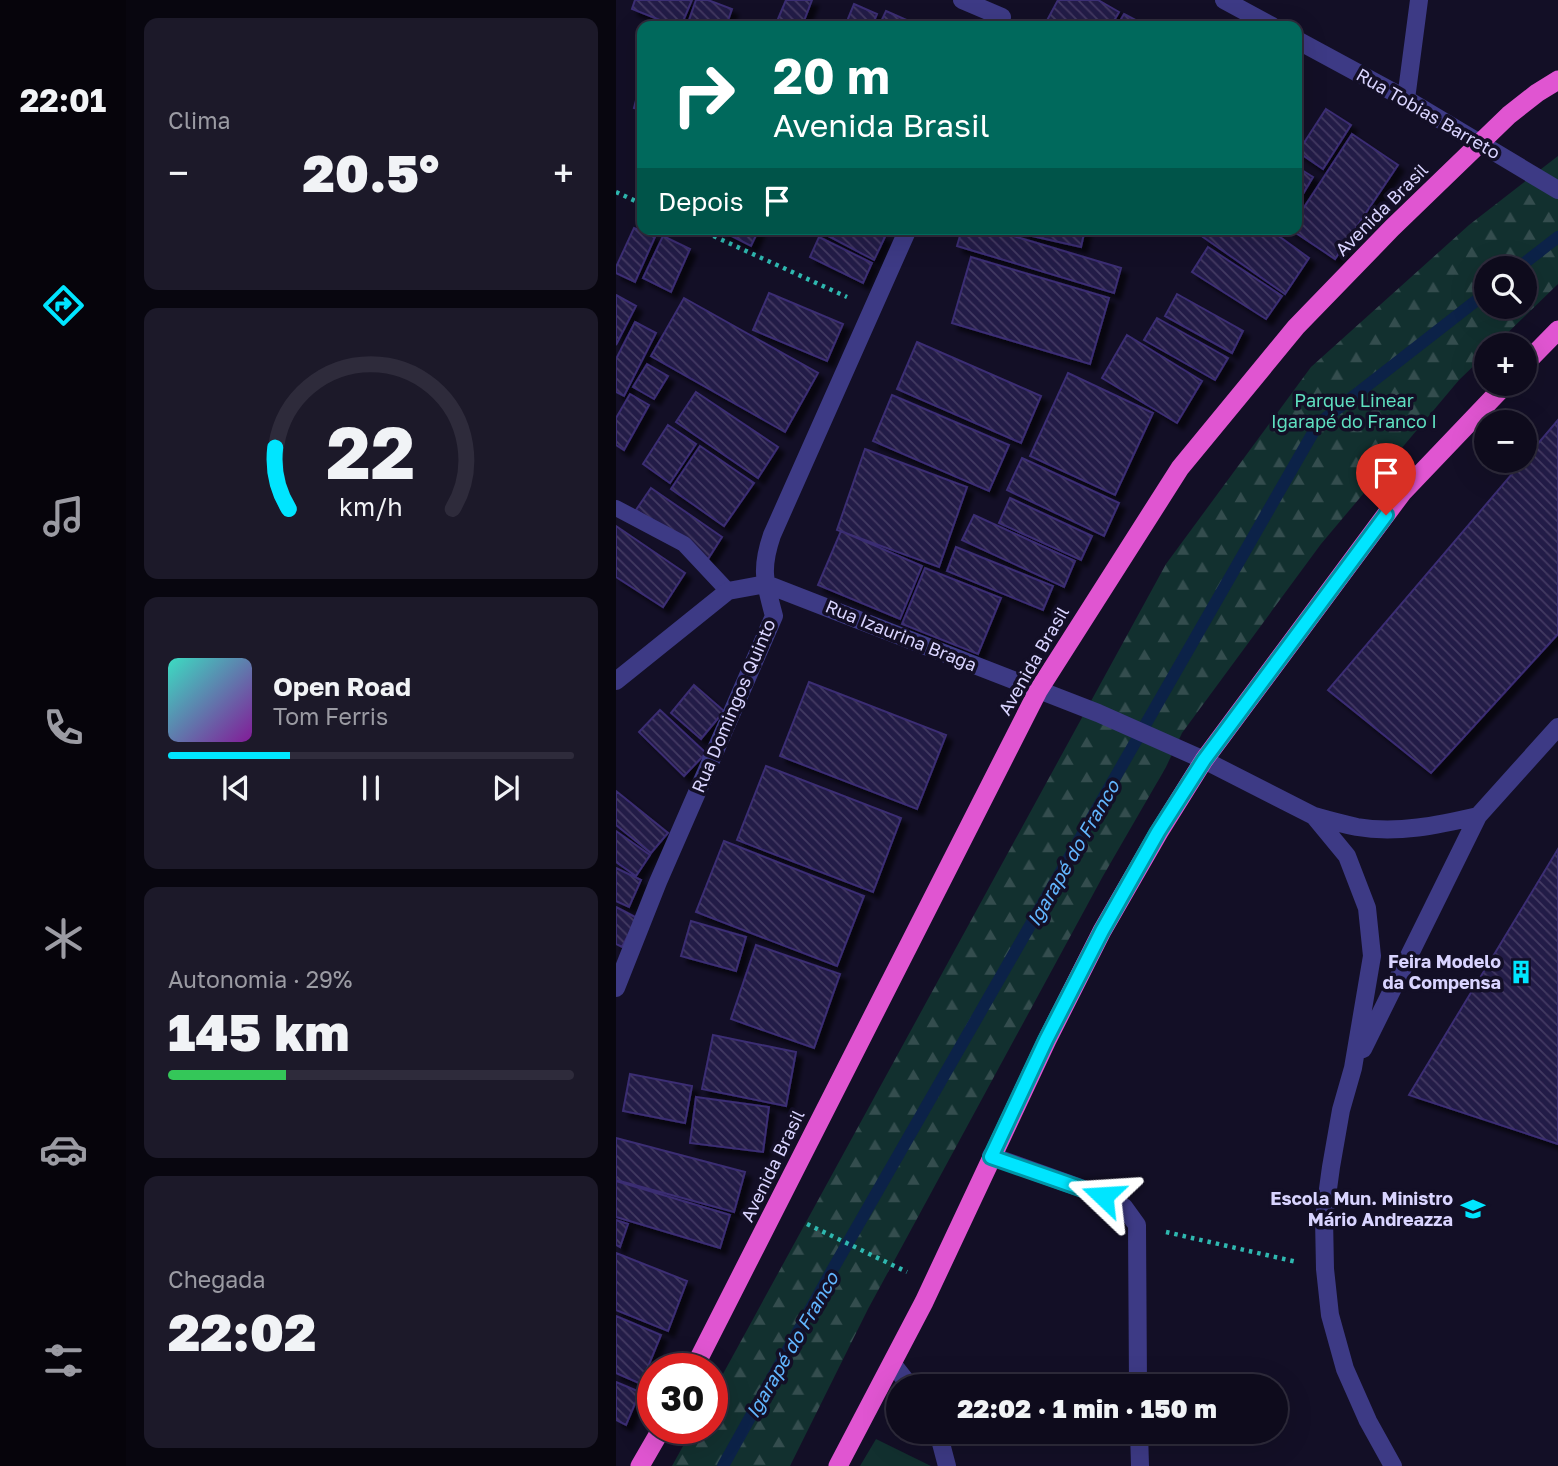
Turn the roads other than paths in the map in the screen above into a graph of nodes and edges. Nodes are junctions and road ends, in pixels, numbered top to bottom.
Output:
1 (962, 0) edge
2 (1010, 0) edge
3 (1224, 0) edge
4 (1419, 0) edge
5 (998, 21) edge
6 (1000, 21) edge
7 (1263, 21) edge
8 (1302, 43) edge
9 (1558, 80) edge
10 (1406, 99) junction
11 (1479, 143) junction
12 (1558, 190) edge
13 (905, 235) edge
14 (1558, 330) edge
15 (1537, 352) edge
16 (1495, 396) edge
17 (616, 508) edge
18 (766, 584) junction
19 (728, 591) junction
20 (616, 681) edge
21 (1038, 691) junction
22 (1558, 727) edge
23 (1204, 760) junction
24 (1314, 816) junction
25 (1478, 816) junction
26 (616, 988) edge
27 (1353, 1068) junction
28 (991, 1157) junction
29 (702, 1353) edge
30 (892, 1363) junction
31 (901, 1374) edge
32 (1138, 1374) edge
33 (653, 1444) edge
34 (941, 1444) edge
35 (1139, 1444) edge
36 (640, 1466) edge
37 (838, 1466) edge
38 (947, 1466) edge
39 (1140, 1466) edge
40 (1393, 1466) edge

1 - 5 street
2 - 6 street
3 - 7 street
4 - 10 street
8 - 10 street, Rua Tobias Barreto
9 - 11 highway, Avenida Brasil
10 - 11 street, Rua Tobias Barreto
11 - 12 street, Rua Tobias Barreto
11 - 21 highway, Avenida Brasil
13 - 18 street, Rua Domingos Quinto
14 - 15 highway
16 - 23 highway
17 - 19 lane
18 - 19 street
18 - 21 street, Rua Izaurina Braga
18 - 26 street, Rua Domingos Quinto
19 - 20 street
21 - 23 street, Rua Izaurina Braga
21 - 29 highway, Avenida Brasil
22 - 25 street
23 - 24 street, Rua Izaurina Braga
23 - 28 highway
24 - 25 street
24 - 27 street
25 - 27 street
27 - 40 street
28 - 30 highway
28 - 32 street
30 - 31 street
30 - 37 highway
33 - 36 highway
34 - 38 street
35 - 39 street

